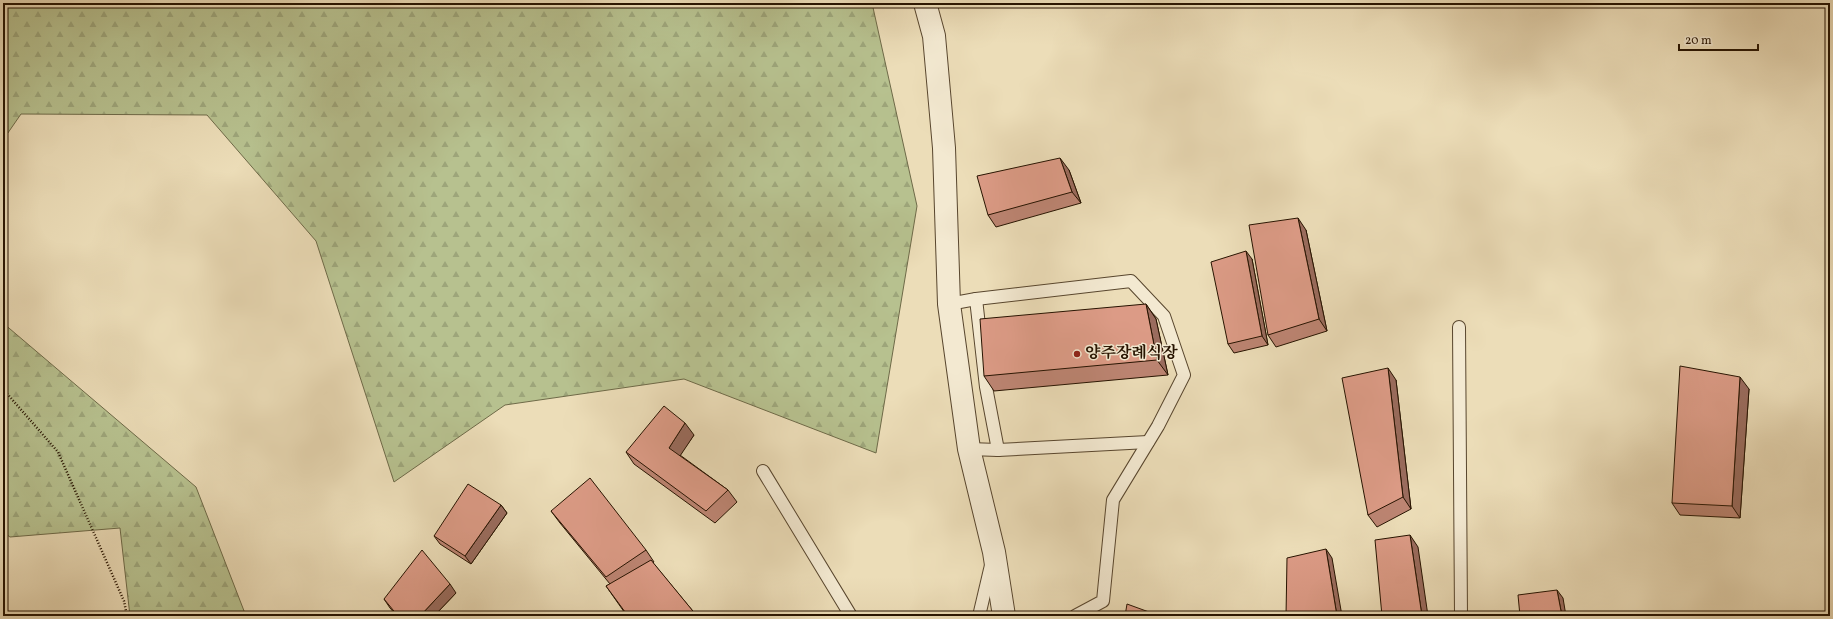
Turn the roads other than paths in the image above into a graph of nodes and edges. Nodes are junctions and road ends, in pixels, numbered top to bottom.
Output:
1 (925, 3) edge
2 (976, 299) junction
3 (949, 304) junction
4 (1459, 327) dead end
5 (1148, 442) junction
6 (969, 449) junction
7 (998, 450) junction
8 (763, 471) dead end
9 (994, 552) junction
10 (851, 616) edge
11 (979, 616) edge
12 (1004, 616) edge
13 (1075, 616) edge
14 (1461, 616) edge

1 - 3 street
2 - 3 lane
2 - 5 lane
2 - 7 lane
3 - 6 street
4 - 14 lane
5 - 7 lane
5 - 13 lane
6 - 7 lane
6 - 9 street
8 - 10 lane
9 - 11 lane
9 - 12 street

